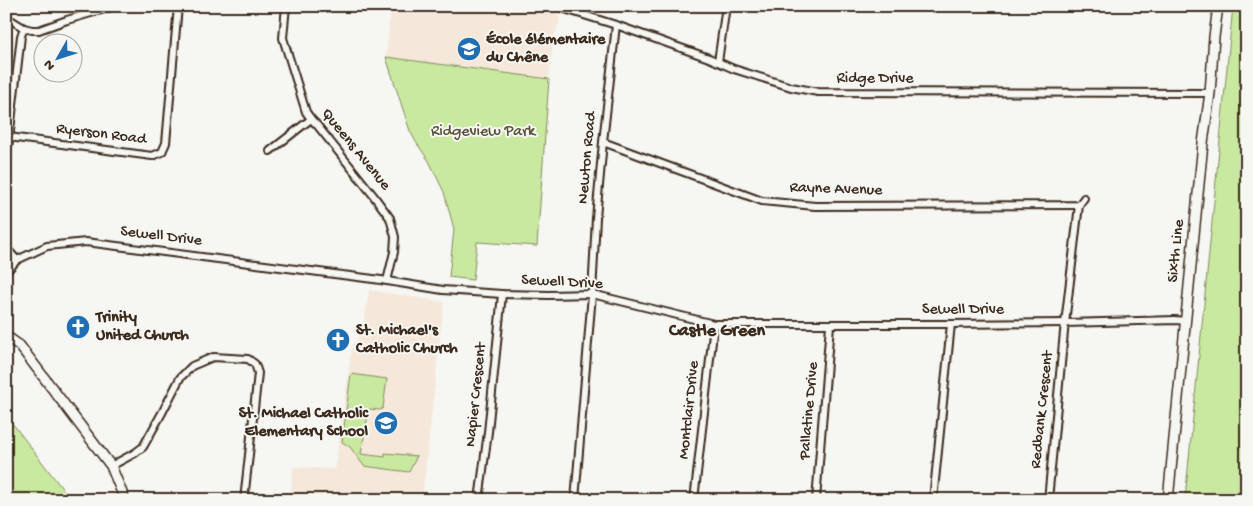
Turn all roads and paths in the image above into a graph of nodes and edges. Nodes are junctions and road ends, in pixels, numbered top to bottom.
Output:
1 (115, 6) edge
2 (178, 6) edge
3 (286, 6) edge
4 (555, 6) edge
5 (726, 6) edge
6 (1218, 6) edge
7 (6, 16) edge
8 (616, 25) junction
9 (24, 28) junction
10 (718, 62) junction
11 (1210, 93) junction
12 (311, 120) junction
13 (10, 137) junction
14 (602, 142) junction
15 (270, 151) dead end
16 (6, 165) edge
17 (1084, 198) dead end
18 (1079, 205) junction
19 (6, 248) edge
20 (17, 260) junction
21 (6, 272) edge
22 (388, 281) junction
23 (502, 294) junction
24 (592, 294) junction
25 (1186, 321) junction
26 (1066, 323) junction
27 (714, 324) junction
28 (830, 324) junction
29 (951, 324) junction
30 (6, 336) edge
31 (111, 466) junction
32 (125, 500) edge
33 (244, 500) edge
34 (479, 500) edge
35 (574, 500) edge
36 (694, 500) edge
37 (816, 500) edge
38 (933, 500) edge
39 (1048, 500) edge
40 (1168, 500) edge

1 - 9 street
2 - 13 street, Ryerson Road
3 - 12 street, Queens Avenue
4 - 8 street, Ridge Drive
5 - 10 street
6 - 11 street, Sixth Line
7 - 9 street
8 - 10 street, Ridge Drive
8 - 14 street, Newton Road
9 - 13 street
10 - 11 street, Ridge Drive
11 - 25 street, Sixth Line
12 - 15 street
12 - 22 street, Queens Avenue
13 - 16 street
14 - 18 street, Rayne Avenue
14 - 24 street, Newton Road
17 - 18 street
18 - 26 street
19 - 20 street
20 - 21 street, Sewell Drive
20 - 22 street, Sewell Drive
22 - 23 street, Sewell Drive
23 - 24 street, Sewell Drive
23 - 34 street, Napier Crescent
24 - 27 street, Sewell Drive
24 - 35 street
25 - 26 street, Sewell Drive
25 - 40 street, Sixth Line
26 - 29 street, Sewell Drive
26 - 39 street, Redbank Crescent
27 - 28 street, Sewell Drive
27 - 36 street, Montclair Drive
28 - 29 street, Sewell Drive
28 - 37 street, Pallatine Drive
29 - 38 street
30 - 31 street
31 - 32 street
31 - 33 street

